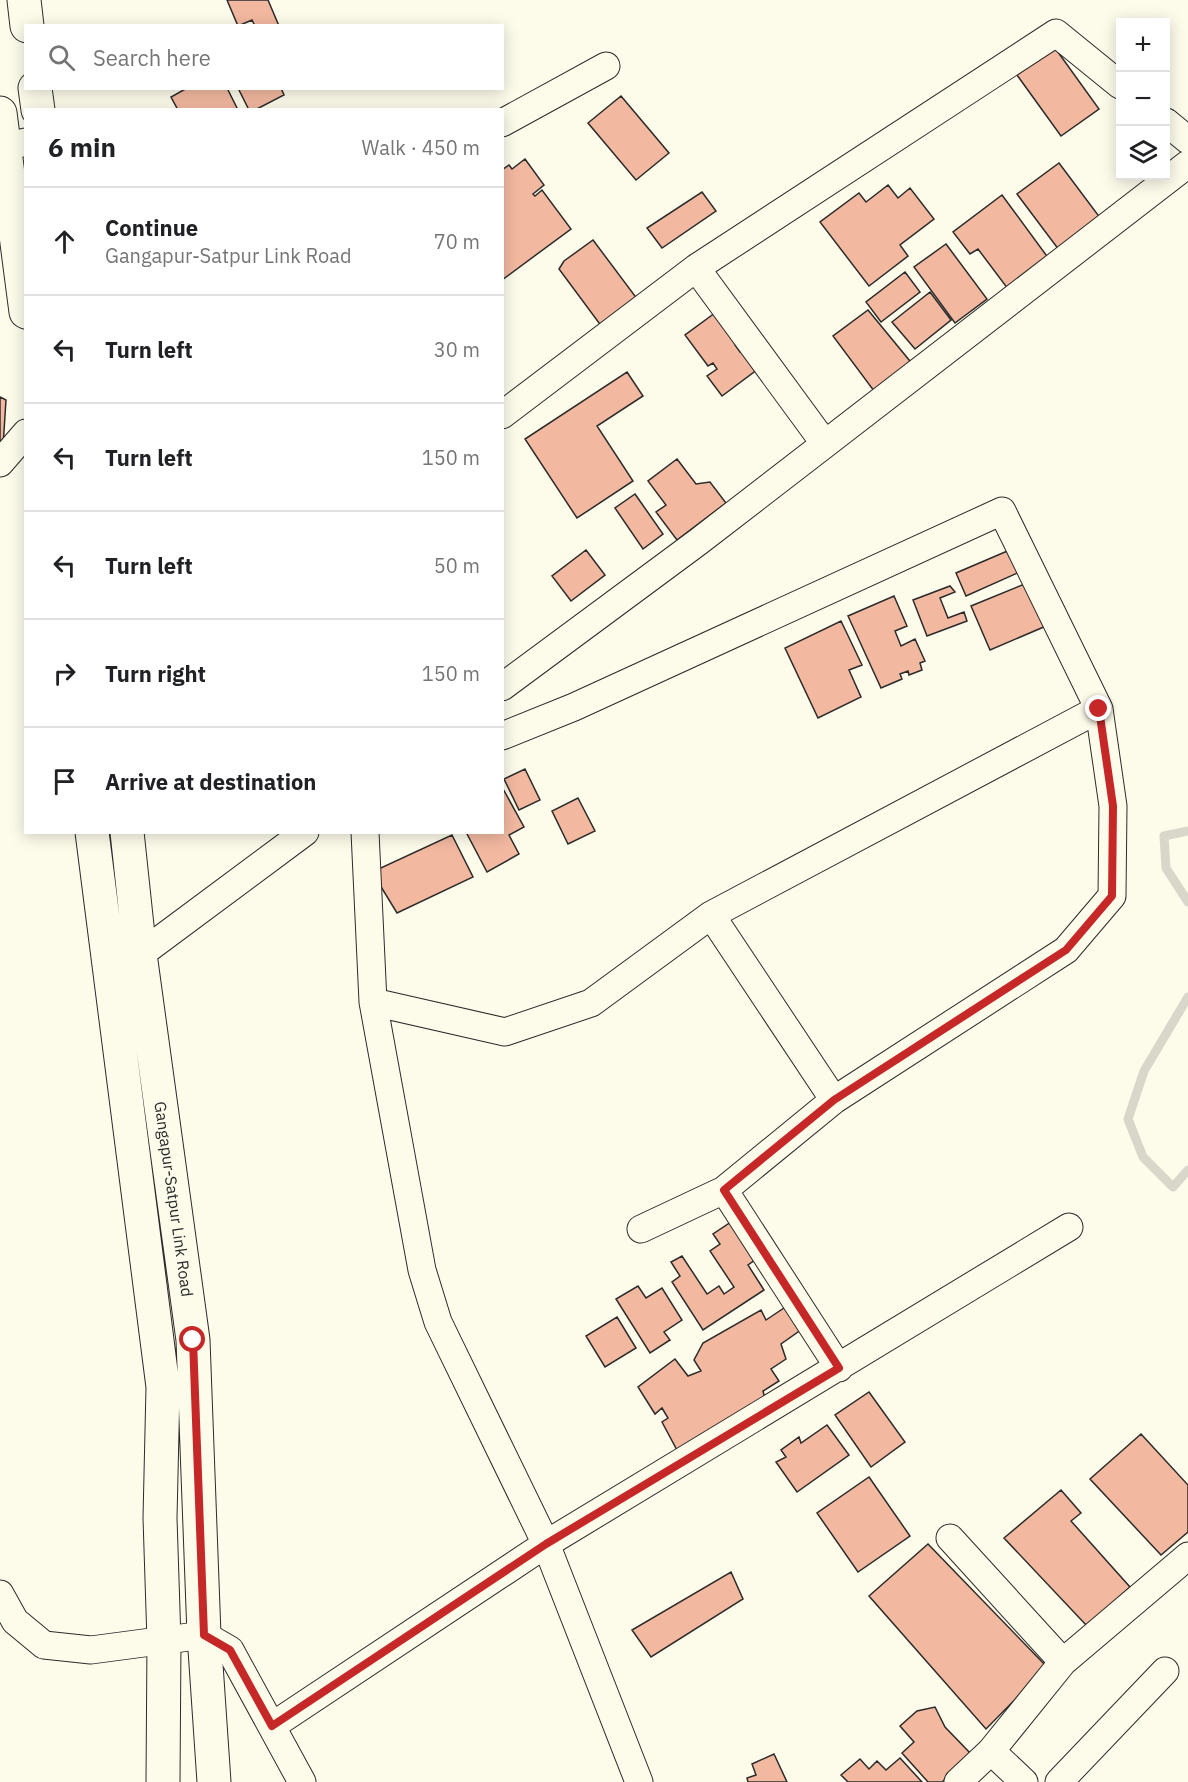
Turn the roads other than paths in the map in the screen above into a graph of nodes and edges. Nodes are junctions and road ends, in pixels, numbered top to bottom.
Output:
1 (24, 0) edge
2 (27, 24) edge
3 (606, 66) dead end
4 (1116, 82) edge
5 (35, 90) edge
6 (38, 108) edge
7 (0, 113) edge
8 (504, 122) edge
9 (1170, 125) edge
10 (1188, 140) edge
11 (10, 147) edge
12 (1188, 164) edge
13 (696, 268) junction
14 (24, 291) edge
15 (504, 413) edge
16 (24, 435) edge
17 (825, 444) junction
18 (0, 463) edge
19 (504, 686) edge
20 (1099, 709) junction
21 (504, 735) edge
22 (92, 834) edge
23 (128, 834) edge
24 (302, 834) edge
25 (365, 834) edge
26 (711, 915) junction
27 (140, 954) junction
28 (110, 976) junction
29 (373, 1002) junction
30 (834, 1100) junction
31 (724, 1190) junction
32 (1069, 1227) dead end
33 (641, 1229) dead end
34 (839, 1368) junction
35 (950, 1538) dead end
36 (546, 1544) junction
37 (1188, 1556) edge
38 (0, 1594) edge
39 (204, 1635) junction
40 (164, 1641) junction
41 (1063, 1662) junction
42 (1165, 1671) dead end
43 (272, 1726) junction
44 (991, 1751) junction
45 (163, 1782) edge
46 (214, 1782) edge
47 (302, 1782) edge
48 (639, 1782) edge
49 (958, 1782) edge
50 (1024, 1782) edge
51 (1059, 1782) edge

1 - 2 main road
3 - 8 street
4 - 13 street
5 - 6 main road
7 - 11 main road
9 - 10 street
11 - 14 main road
12 - 17 street
13 - 15 street
13 - 17 street
16 - 18 street
17 - 19 street
20 - 21 street
20 - 26 street
20 - 30 street
22 - 28 main road, Gangapur-Satpur Link Road
23 - 27 main road, Gangapur-Satpur Link Road
24 - 27 street
25 - 29 street
26 - 29 street
26 - 30 street
27 - 28 street
27 - 39 main road, Gangapur-Satpur Link Road
28 - 40 main road, Gangapur-Satpur Link Road
29 - 36 street
30 - 31 street
31 - 33 street
31 - 34 street
32 - 34 street
34 - 36 street
35 - 41 street
36 - 43 street
36 - 48 street
37 - 41 street
38 - 40 street
39 - 40 street
39 - 43 street
39 - 46 main road, Gangapur-Satpur Link Road
40 - 45 main road, Gangapur-Satpur Link Road
41 - 44 street
42 - 51 street
43 - 47 street
44 - 49 street
44 - 50 street

